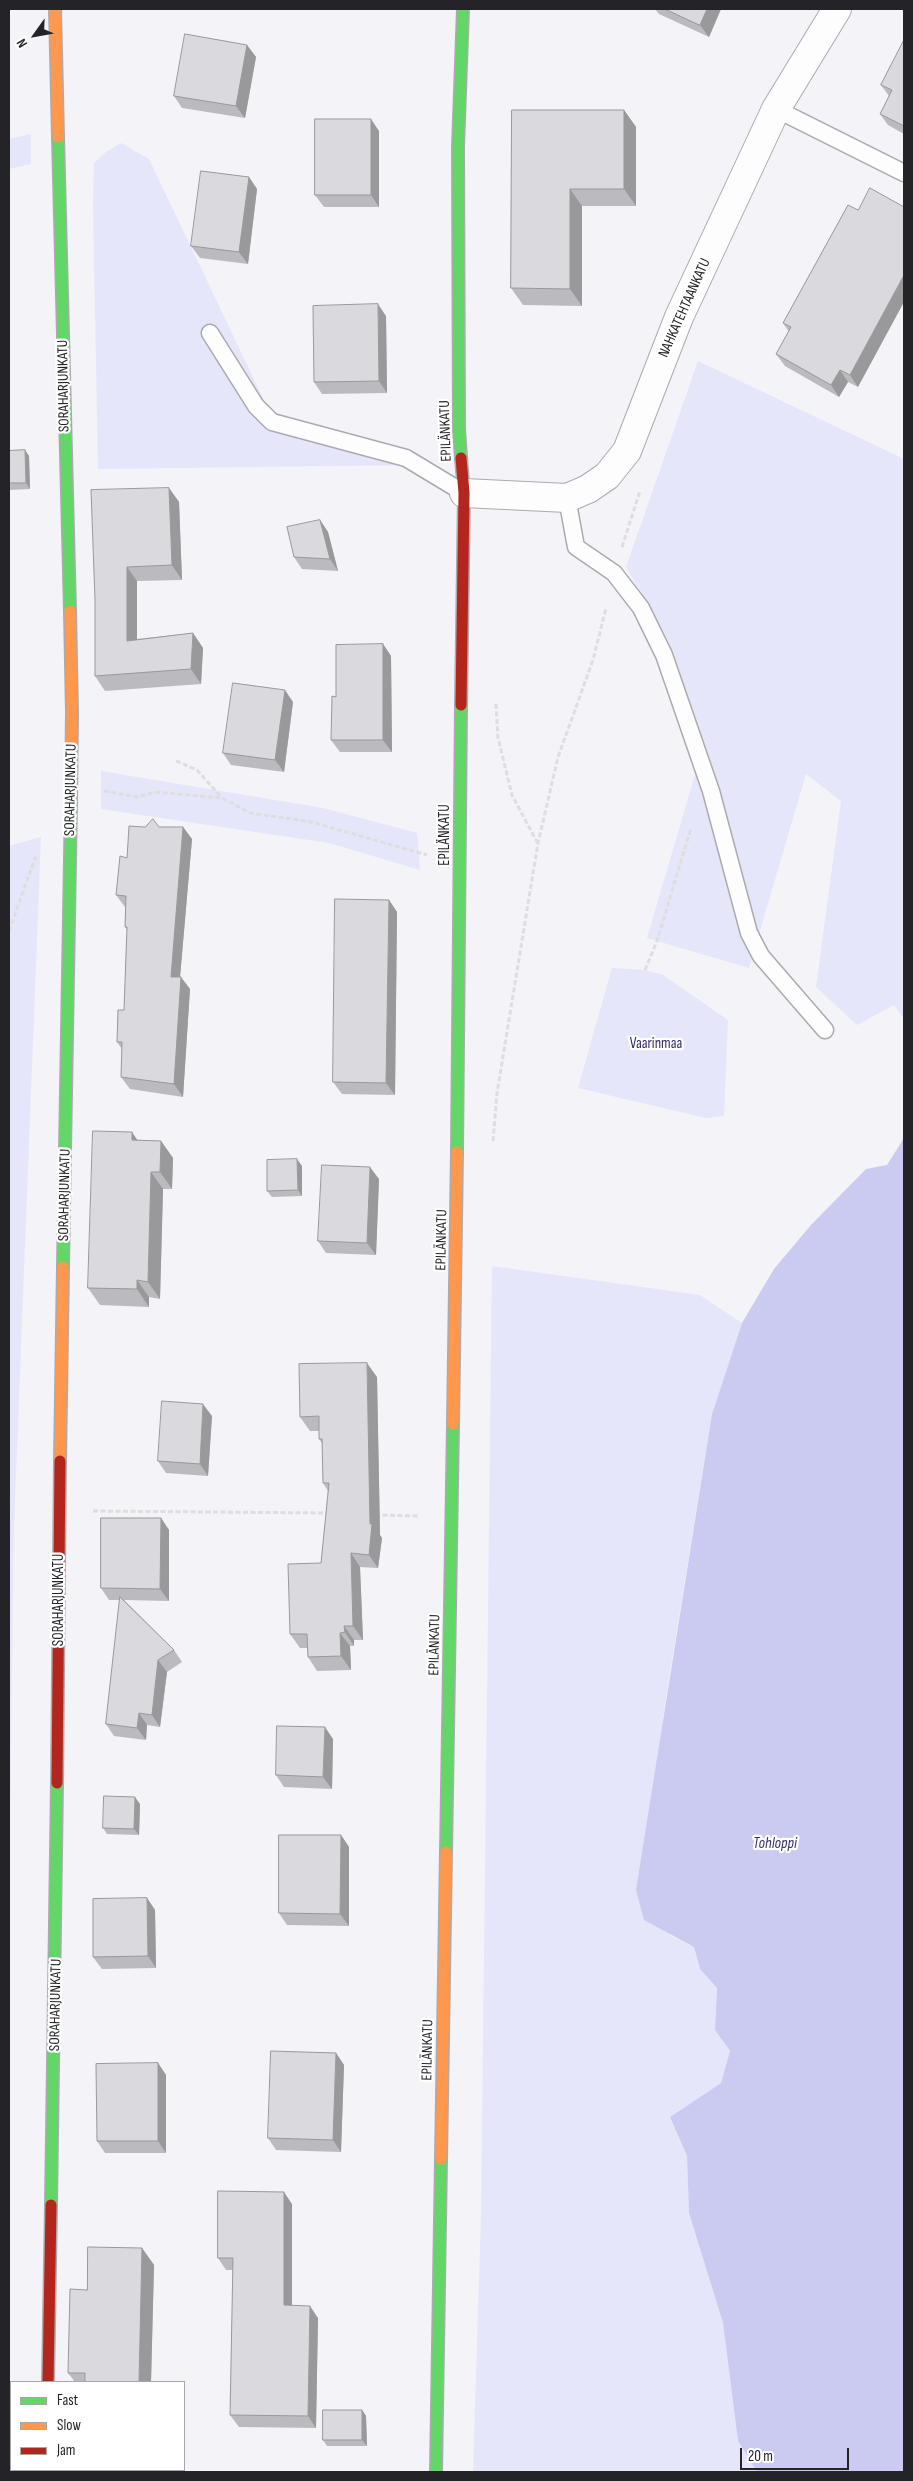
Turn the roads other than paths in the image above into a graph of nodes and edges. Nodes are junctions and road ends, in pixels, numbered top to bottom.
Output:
1 (55, 9) edge
2 (462, 9) edge
3 (837, 9) edge
4 (776, 109) junction
5 (904, 173) edge
6 (210, 332) dead end
7 (464, 493) junction
8 (567, 498) junction
9 (825, 1030) dead end
10 (48, 2381) edge
11 (436, 2472) edge

1 - 10 street, SORAHARJUNKATU
2 - 7 street, EPILÄNKATU
3 - 4 street, NAHKATEHTAANKATU
4 - 5 lane
4 - 8 street, NAHKATEHTAANKATU
6 - 7 lane
7 - 8 street, NAHKATEHTAANKATU
7 - 11 street, EPILÄNKATU
8 - 9 lane

